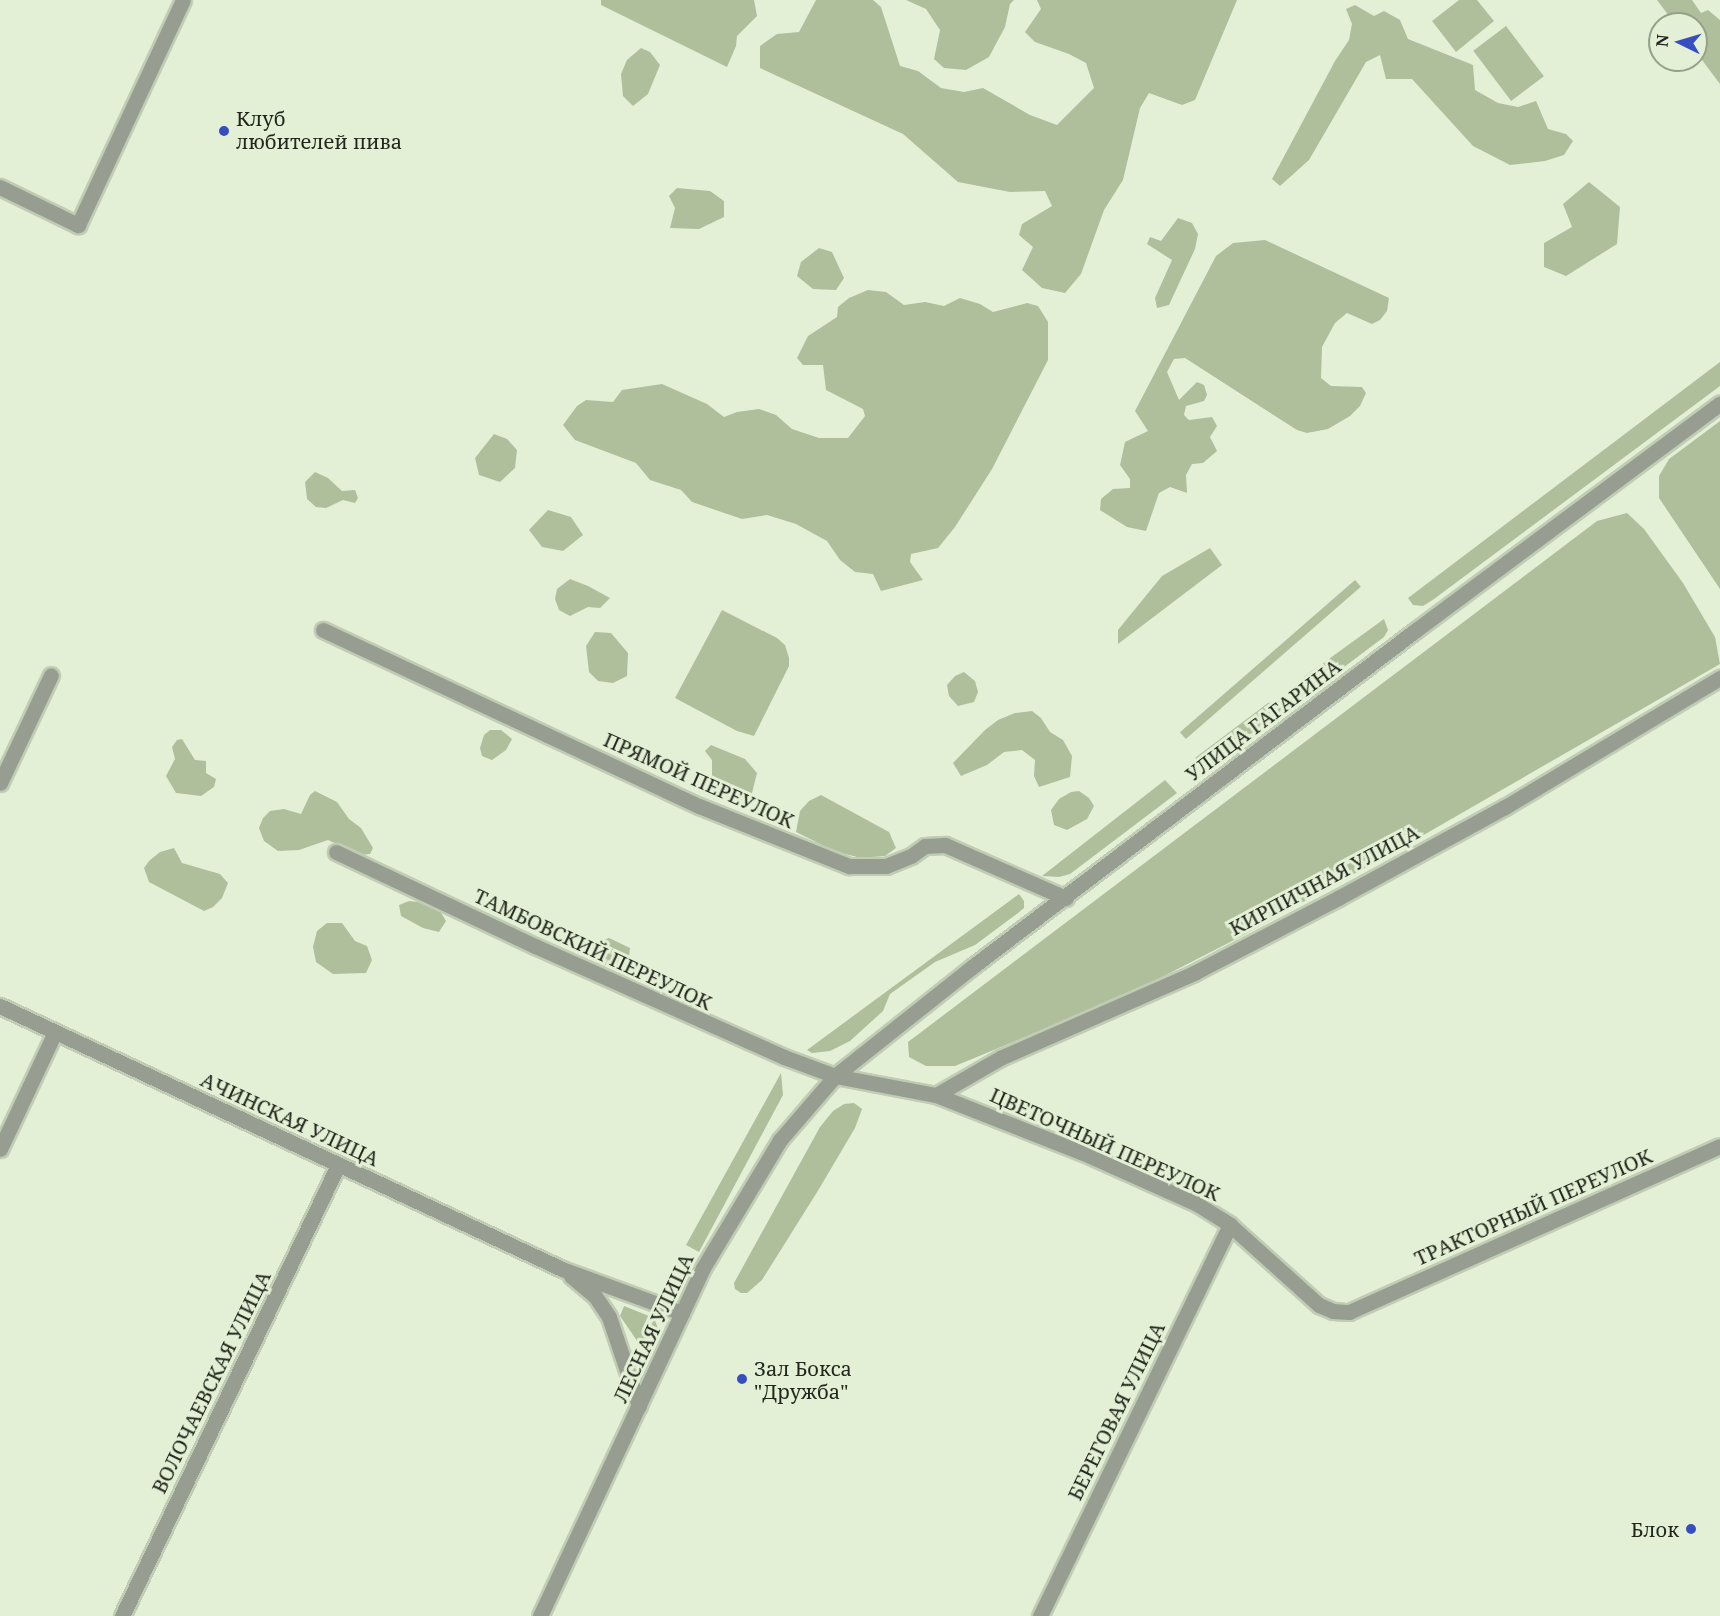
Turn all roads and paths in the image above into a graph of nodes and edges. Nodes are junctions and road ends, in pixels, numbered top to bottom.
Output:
1 (183, 0) edge
2 (0, 187) edge
3 (1720, 403) edge
4 (323, 630) dead end
5 (51, 675) dead end
6 (1720, 678) edge
7 (0, 783) edge
8 (336, 852) dead end
9 (1066, 898) junction
10 (0, 1006) edge
11 (55, 1032) junction
12 (835, 1076) junction
13 (936, 1095) junction
14 (1720, 1146) edge
15 (0, 1149) edge
16 (338, 1166) junction
17 (1230, 1225) junction
18 (562, 1269) junction
19 (1362, 1306) joint
20 (682, 1313) junction
21 (639, 1406) junction
22 (122, 1616) edge
23 (540, 1616) edge
24 (1040, 1616) edge

1 - 2 street
3 - 9 street, УЛИЦА ГАГАРИНА
4 - 9 street, ПРЯМОЙ ПЕРЕУЛОК
5 - 7 street
6 - 13 street, КИРПИЧНАЯ УЛИЦА
8 - 12 street, ТАМБОВСКИЙ ПЕРЕУЛОК
9 - 12 street, УЛИЦА ГАГАРИНА
10 - 11 street, АЧИНСКАЯ УЛИЦА
11 - 15 street
11 - 16 street, АЧИНСКАЯ УЛИЦА
12 - 13 street, ЦВЕТОЧНЫЙ ПЕРЕУЛОК
12 - 20 street, ЛЕСНАЯ УЛИЦА
13 - 17 street, ЦВЕТОЧНЫЙ ПЕРЕУЛОК
14 - 19 street, ТРАКТОРНЫЙ ПЕРЕУЛОК
16 - 18 street, АЧИНСКАЯ УЛИЦА
16 - 22 street, ВОЛОЧАЕВСКАЯ УЛИЦА
17 - 19 street, ЦВЕТОЧНЫЙ ПЕРЕУЛОК
17 - 24 street, БЕРЕГОВАЯ УЛИЦА
18 - 20 street, АЧИНСКАЯ УЛИЦА
18 - 21 street, АЧИНСКАЯ УЛИЦА
20 - 21 street, ЛЕСНАЯ УЛИЦА
21 - 23 street, ЛЕСНАЯ УЛИЦА

